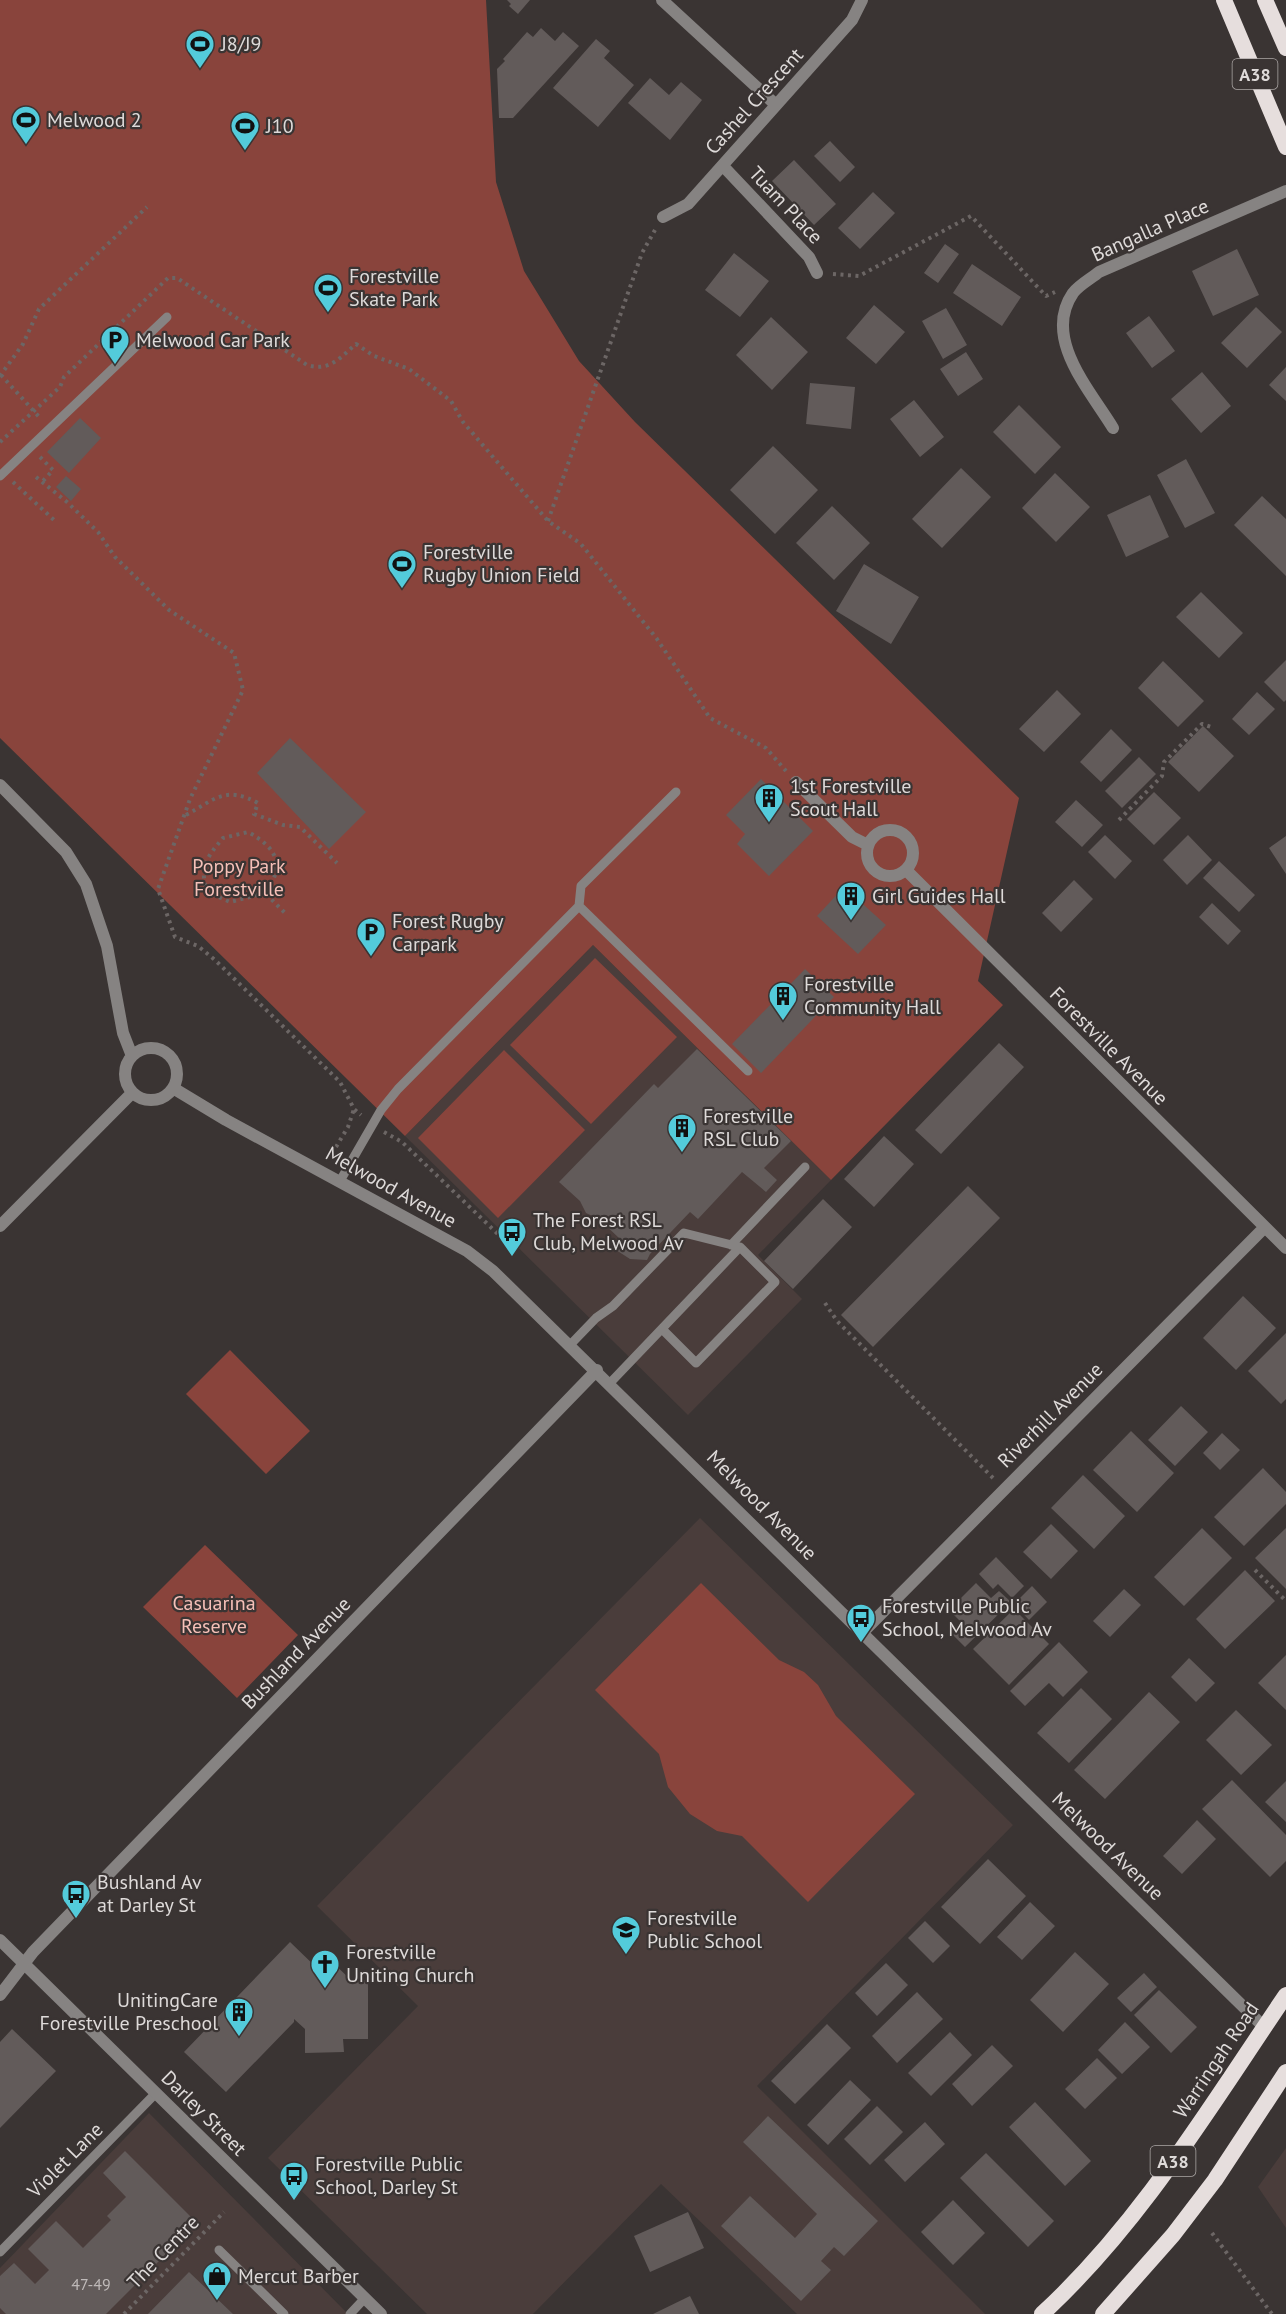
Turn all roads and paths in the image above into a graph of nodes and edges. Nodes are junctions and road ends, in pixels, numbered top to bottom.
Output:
1 (662, 0) edge
2 (862, 0) edge
3 (1224, 0) edge
4 (1265, 0) edge
5 (1286, 48) edge
6 (776, 105) junction
7 (1286, 147) edge
8 (723, 166) junction
9 (1286, 191) edge
10 (147, 207) dead end
11 (663, 217) joint
12 (817, 273) joint
13 (1057, 291) dead end
14 (167, 317) dead end
15 (0, 376) edge
16 (32, 409) dead end
17 (1113, 428) dead end
18 (0, 442) edge
19 (2, 474) edge
20 (36, 477) dead end
21 (54, 520) dead end
22 (548, 521) junction
23 (1211, 727) dead end
24 (796, 782) joint
25 (0, 785) edge
26 (676, 792) dead end
27 (185, 816) junction
28 (1119, 820) dead end
29 (868, 845) junction
30 (337, 863) dead end
31 (906, 870) junction
32 (265, 893) junction
33 (579, 906) junction
34 (287, 915) dead end
35 (132, 1056) junction
36 (748, 1071) dead end
37 (173, 1088) junction
38 (132, 1093) junction
39 (354, 1109) junction
40 (372, 1125) junction
41 (336, 1147) dead end
42 (805, 1167) dead end
43 (340, 1181) junction
44 (0, 1226) edge
45 (1265, 1227) junction
46 (502, 1238) dead end
47 (736, 1246) junction
48 (1286, 1248) edge
49 (825, 1303) dead end
50 (662, 1329) junction
51 (570, 1345) junction
52 (597, 1370) junction
53 (610, 1383) junction
54 (1004, 1489) junction
55 (1255, 1570) dead end
56 (1286, 1601) edge
57 (863, 1632) junction
58 (0, 1940) edge
59 (24, 1964) junction
60 (0, 1995) edge
61 (1286, 1995) edge
62 (1264, 2027) junction
63 (1286, 2072) edge
64 (156, 2093) junction
65 (224, 2212) dead end
66 (1212, 2233) dead end
67 (219, 2250) dead end
68 (0, 2252) edge
69 (365, 2298) junction
70 (124, 2314) edge
71 (284, 2314) edge
72 (350, 2314) edge
73 (381, 2314) edge
74 (1042, 2314) edge
75 (1102, 2314) edge
76 (1272, 2314) edge

1 - 6 street
2 - 6 street, Cashel Crescent
3 - 7 highway, A38
4 - 5 highway, A38
6 - 8 street, Cashel Crescent
8 - 11 street, Cashel Crescent
8 - 12 street, Tuam Place
9 - 17 street, Bangalla Place
10 - 15 path
11 - 22 path
12 - 13 path
14 - 19 lane
15 - 16 path
18 - 22 path
19 - 21 path
20 - 27 path
22 - 24 path
23 - 28 path
24 - 29 street
25 - 35 street
26 - 33 lane
27 - 30 path
27 - 39 path
29 - 31 street
29 - 31 street
31 - 45 street, Forestville Avenue
32 - 32 path
32 - 34 path
33 - 36 lane
33 - 40 lane
35 - 37 street
35 - 38 street
37 - 38 street
37 - 43 street, Melwood Avenue
38 - 44 street
39 - 40 path
39 - 41 path
40 - 43 lane
40 - 46 path
42 - 47 lane
43 - 51 street, Melwood Avenue
45 - 48 street, Forestville Avenue
45 - 54 street, Riverhill Avenue
47 - 50 lane
47 - 50 lane
47 - 51 lane
49 - 54 path
50 - 53 lane
51 - 52 street, Melwood Avenue
52 - 53 street, Melwood Avenue
52 - 59 street, Bushland Avenue
53 - 57 street, Melwood Avenue
54 - 57 street, Riverhill Avenue
55 - 56 path
57 - 62 street, Melwood Avenue
58 - 59 street, Darley Street
59 - 60 street, Bushland Avenue
59 - 64 street, Darley Street
61 - 62 highway, Warringah Road / A38
62 - 74 highway, Warringah Road / A38
63 - 75 highway, A38
64 - 68 lane, Violet Lane
64 - 69 street, Darley Street
65 - 70 path, The Centre
66 - 76 path
67 - 71 lane
69 - 72 lane
69 - 73 street, Darley Street

